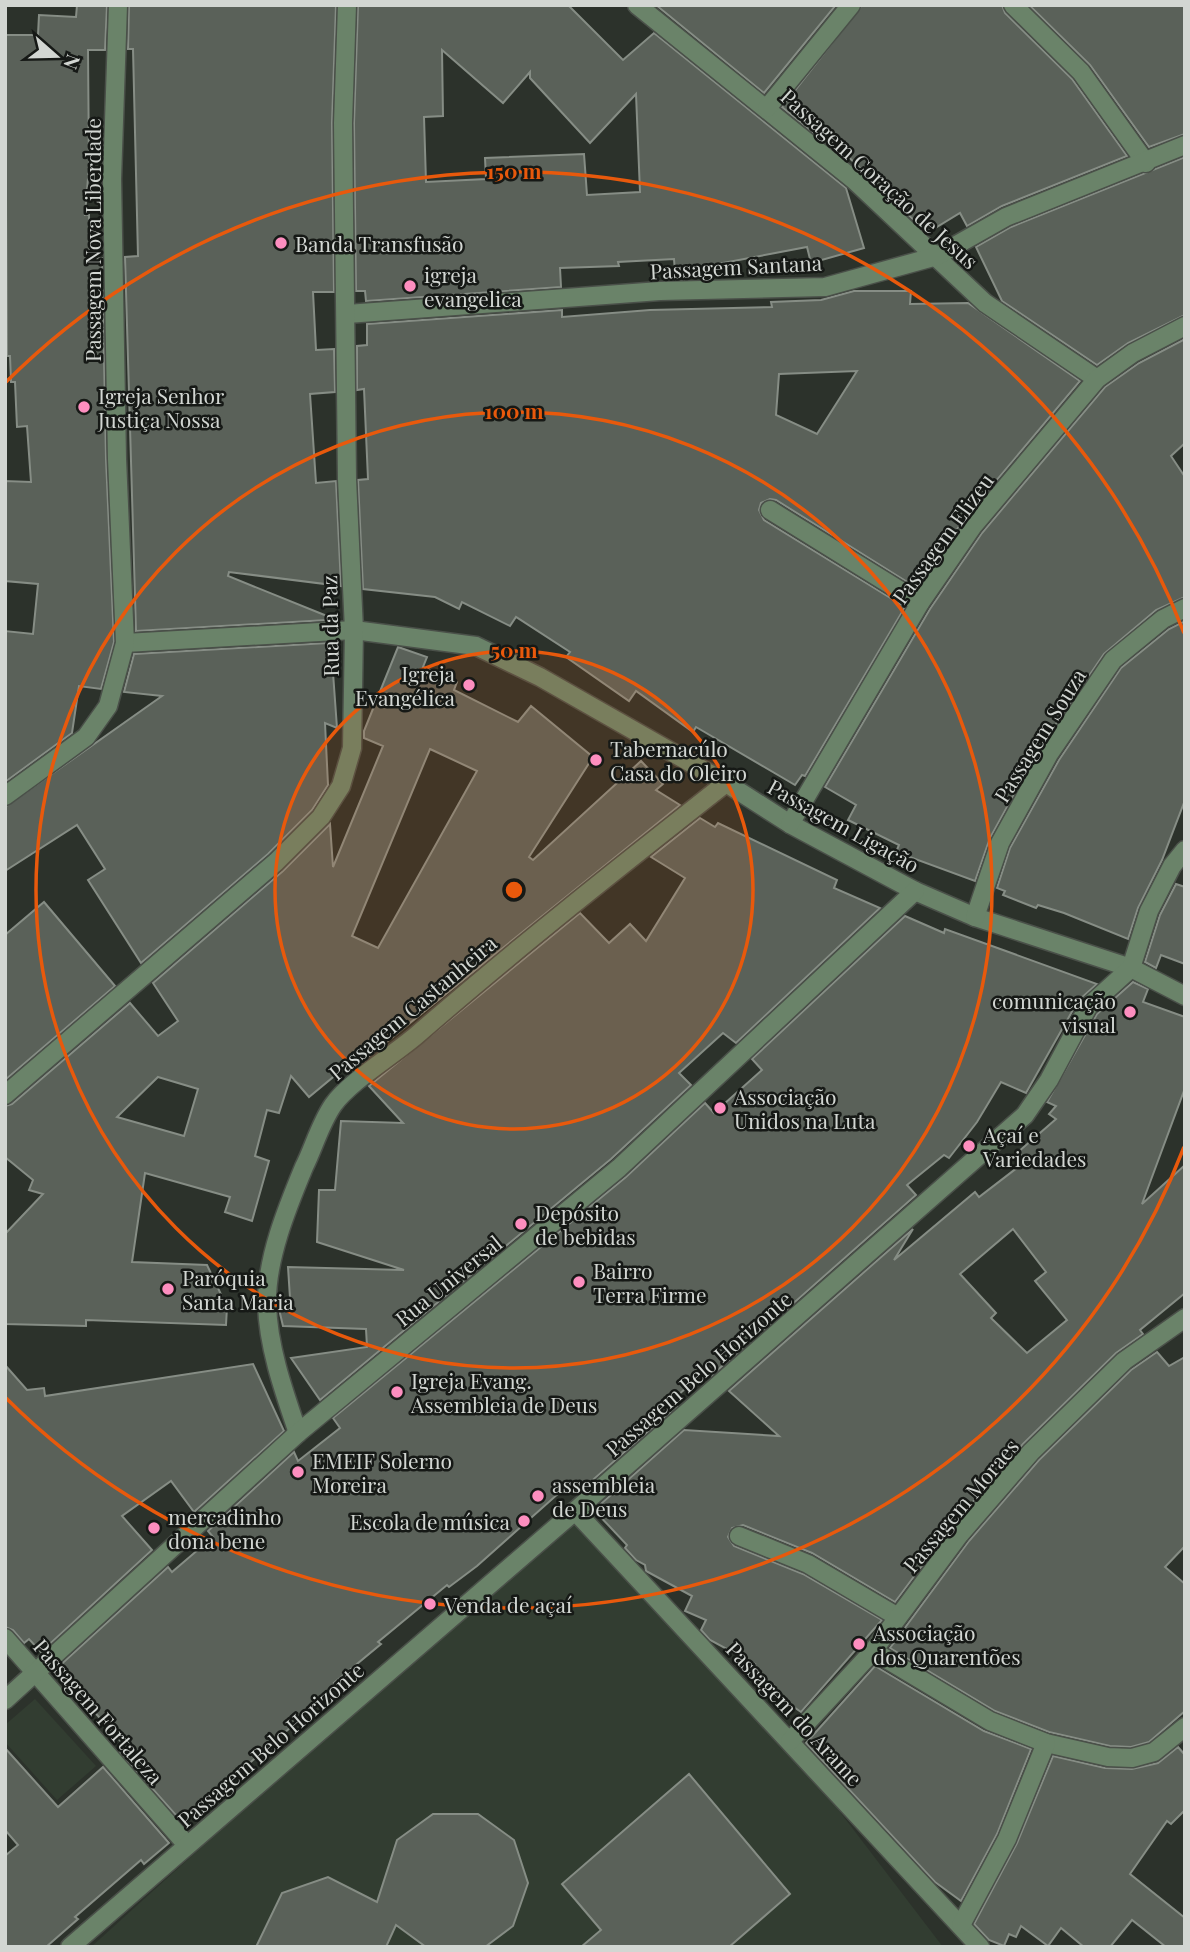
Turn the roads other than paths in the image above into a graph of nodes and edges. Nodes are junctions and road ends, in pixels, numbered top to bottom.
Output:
1 (118, 5) edge
2 (348, 5) edge
3 (637, 5) edge
4 (851, 5) edge
5 (1013, 5) edge
6 (767, 108) junction
7 (1185, 145) edge
8 (1146, 163) junction
9 (937, 256) junction
10 (346, 314) junction
11 (1185, 326) edge
12 (1097, 379) junction
13 (770, 510) dead end
14 (920, 603) junction
15 (1185, 608) edge
16 (354, 630) junction
17 (125, 643) junction
18 (726, 783) junction
19 (5, 796) edge
20 (790, 824) junction
21 (1185, 850) edge
22 (915, 891) junction
23 (975, 917) junction
24 (1130, 968) junction
25 (1185, 996) edge
26 (5, 1095) edge
27 (1185, 1318) edge
28 (298, 1433) junction
29 (575, 1511) junction
30 (739, 1536) dead end
31 (898, 1617) junction
32 (5, 1638) edge
33 (873, 1651) junction
34 (36, 1673) junction
35 (5, 1700) edge
36 (1185, 1727) edge
37 (790, 1741) junction
38 (1046, 1742) junction
39 (187, 1845) junction
40 (961, 1925) junction
41 (70, 1947) edge
42 (980, 1947) edge

1 - 17 street, Passagem Nova Liberdade
2 - 10 street, Rua da Paz
3 - 6 street, Passagem Coração de Jesus
4 - 6 street
5 - 8 street
6 - 9 street, Passagem Coração de Jesus
7 - 8 street, Passagem Santana
8 - 9 street, Passagem Santana
9 - 10 street, Passagem Santana
9 - 12 street, Passagem Coração de Jesus
10 - 16 street, Rua da Paz
11 - 12 street, Passagem Elizeu
12 - 14 street, Passagem Elizeu
13 - 14 street
14 - 20 street, Passagem Elizeu
15 - 23 street, Passagem Souza
16 - 17 street, Passagem Ligação
16 - 18 street, Passagem Ligação
16 - 26 street, Rua da Paz
17 - 19 street, Passagem Nova Liberdade
18 - 20 street, Passagem Ligação
18 - 28 street, Passagem Castanheira
20 - 22 street, Passagem Ligação
21 - 24 street
22 - 23 street, Passagem Ligação
22 - 28 street, Rua Universal
23 - 24 street, Passagem Ligação
24 - 25 street, Passagem Ligação
24 - 29 street, Passagem Belo Horizonte
27 - 31 street, Passagem Moraes
28 - 34 street, Rua Universal
29 - 37 street, Passagem do Arame
29 - 39 street, Passagem Belo Horizonte
30 - 31 street
31 - 33 street, Passagem Moraes
32 - 34 street, Passagem Fortaleza
33 - 37 street, Passagem Moraes
33 - 38 street
34 - 35 street, Rua Universal
34 - 39 street, Passagem Fortaleza
36 - 38 street
37 - 40 street, Passagem do Arame
38 - 40 street
39 - 41 street, Passagem Belo Horizonte
40 - 42 street, Passagem do Arame

